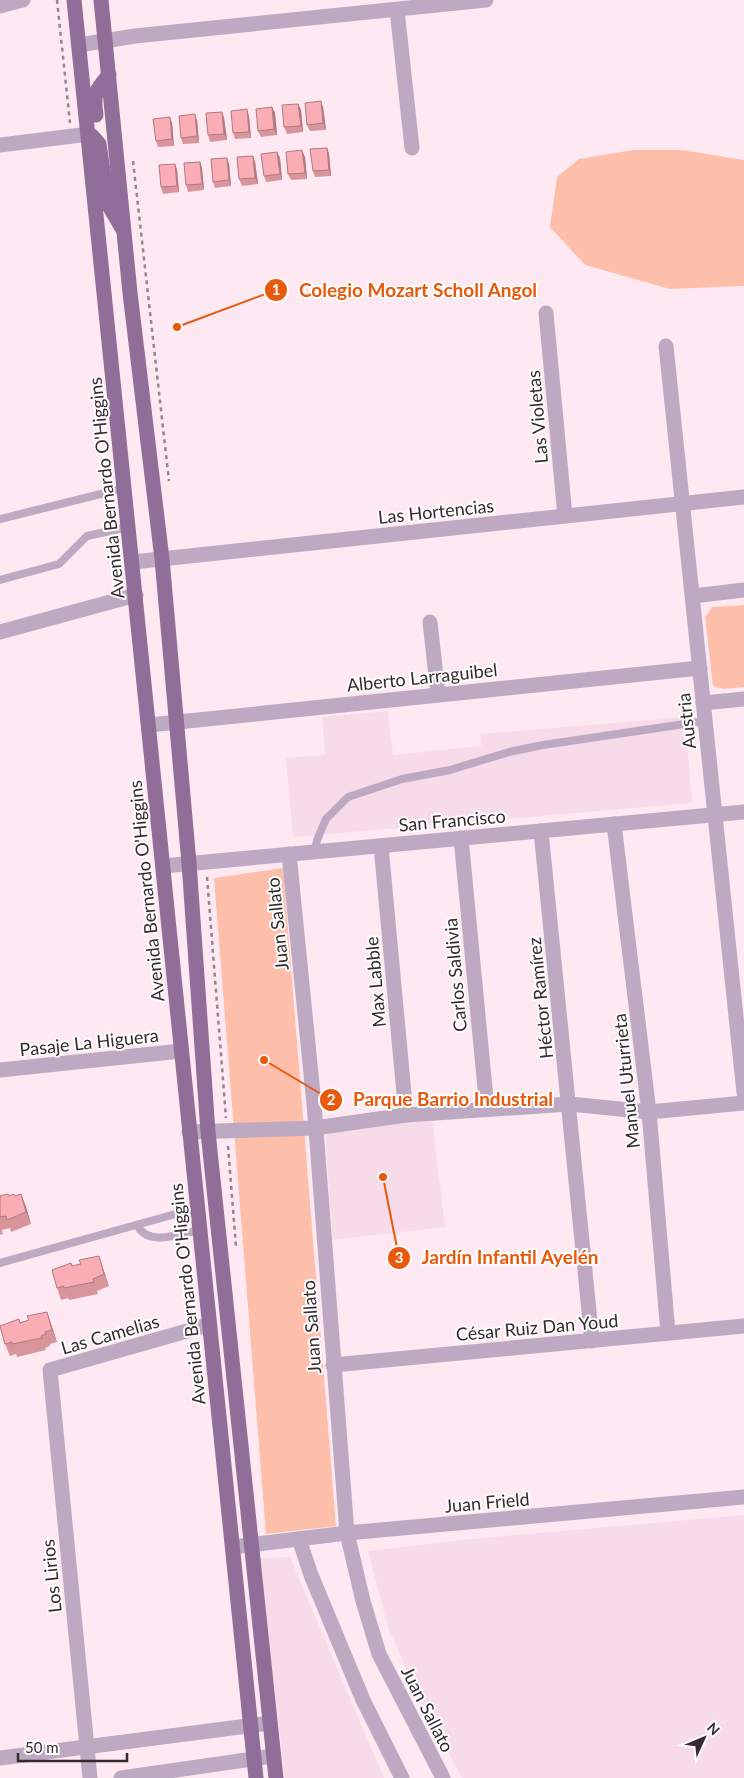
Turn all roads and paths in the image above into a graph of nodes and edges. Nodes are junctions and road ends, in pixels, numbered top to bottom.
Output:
1 (24, 0) edge
2 (74, 0) edge
3 (101, 0) edge
4 (486, 0) edge
5 (0, 6) edge
6 (397, 10) junction
7 (106, 41) junction
8 (79, 45) junction
9 (109, 75) junction
10 (89, 134) junction
11 (0, 145) edge
12 (412, 148) dead end
13 (124, 231) junction
14 (546, 314) dead end
15 (666, 346) dead end
16 (125, 488) junction
17 (744, 497) edge
18 (682, 504) junction
19 (565, 516) junction
20 (0, 519) edge
21 (129, 527) junction
22 (162, 559) junction
23 (133, 562) junction
24 (0, 580) edge
25 (744, 590) edge
26 (136, 595) junction
27 (692, 596) junction
28 (430, 622) dead end
29 (0, 632) edge
30 (700, 668) junction
31 (438, 694) junction
32 (744, 699) edge
33 (703, 703) junction
34 (705, 721) junction
35 (176, 722) junction
36 (149, 725) junction
37 (744, 812) edge
38 (715, 815) junction
39 (614, 824) junction
40 (541, 831) junction
41 (461, 838) junction
42 (381, 846) junction
43 (315, 852) junction
44 (289, 854) junction
45 (189, 863) junction
46 (163, 866) junction
47 (181, 1051) junction
48 (0, 1070) edge
49 (744, 1093) edge
50 (744, 1103) edge
51 (570, 1104) junction
52 (487, 1109) junction
53 (649, 1112) junction
54 (406, 1115) junction
55 (315, 1128) junction
56 (189, 1132) junction
57 (208, 1132) junction
58 (197, 1208) junction
59 (137, 1225) junction
60 (199, 1230) junction
61 (0, 1263) edge
62 (208, 1325) junction
63 (744, 1326) edge
64 (668, 1333) junction
65 (592, 1341) junction
66 (333, 1365) junction
67 (50, 1370) joint
68 (744, 1497) edge
69 (347, 1533) junction
70 (299, 1539) junction
71 (251, 1544) junction
72 (233, 1546) junction
73 (270, 1723) junction
74 (251, 1726) junction
75 (87, 1747) junction
76 (273, 1756) junction
77 (0, 1758) edge
78 (254, 1758) junction
79 (90, 1778) edge
80 (121, 1778) edge
81 (256, 1778) edge
82 (276, 1778) edge
83 (402, 1778) edge
84 (443, 1778) edge

1 - 5 street
2 - 8 main road, Avenida Bernardo O'Higgins
3 - 7 main road
4 - 6 street
6 - 7 street
6 - 12 street
7 - 8 street
7 - 9 main road
8 - 10 main road, Avenida Bernardo O'Higgins
9 - 10 main road
9 - 13 main road
10 - 11 street
10 - 13 main road
10 - 16 main road, Avenida Bernardo O'Higgins
13 - 22 main road
14 - 19 street, Las Violetas
15 - 18 street, Austria
16 - 20 lane
16 - 21 main road, Avenida Bernardo O'Higgins
17 - 18 street, Las Hortencias
18 - 19 street, Las Hortencias
18 - 27 street, Austria
19 - 22 street, Las Hortencias
21 - 23 main road, Avenida Bernardo O'Higgins
21 - 24 lane
22 - 23 street, Las Hortencias
22 - 35 main road
23 - 26 main road, Avenida Bernardo O'Higgins
25 - 27 street
26 - 29 street
26 - 36 main road, Avenida Bernardo O'Higgins
27 - 30 street, Austria
28 - 31 street
30 - 31 street, Alberto Larraguibel
30 - 33 street, Austria
31 - 35 street, Alberto Larraguibel
32 - 33 street
33 - 34 street, Austria
34 - 38 street, Austria
34 - 43 lane
35 - 36 street, Alberto Larraguibel
35 - 45 main road
36 - 46 main road, Avenida Bernardo O'Higgins
37 - 38 street, San Francisco
38 - 39 street, San Francisco
38 - 49 street, Austria
39 - 40 street, San Francisco
39 - 53 street, Manuel Uturrieta
40 - 41 street, San Francisco
40 - 51 street, Héctor Ramírez
41 - 42 street, San Francisco
41 - 52 street, Carlos Saldivia
42 - 43 street, San Francisco
42 - 54 street, Max Labble
43 - 44 street, San Francisco
44 - 45 street, San Francisco
44 - 55 street, Juan Sallato
45 - 46 street, San Francisco
45 - 57 main road
46 - 47 main road, Avenida Bernardo O'Higgins
47 - 48 street, Pasaje La Higuera
47 - 56 main road, Avenida Bernardo O'Higgins
50 - 53 street
51 - 52 street
51 - 53 street
51 - 65 street, Héctor Ramírez
52 - 54 street
53 - 64 street, Manuel Uturrieta
54 - 55 street
55 - 57 street
55 - 66 street, Juan Sallato
56 - 57 street
56 - 58 main road, Avenida Bernardo O'Higgins
57 - 71 main road
58 - 59 lane
58 - 60 main road, Avenida Bernardo O'Higgins
59 - 60 lane
59 - 61 lane
60 - 62 main road, Avenida Bernardo O'Higgins
62 - 67 street, Las Camelias
62 - 72 main road, Avenida Bernardo O'Higgins
63 - 64 street, César Ruiz Dan Youd
64 - 65 street, César Ruiz Dan Youd
65 - 66 street, César Ruiz Dan Youd
66 - 69 street, Juan Sallato
67 - 75 street, Los Lirios
68 - 69 street, Juan Frield
69 - 70 street, Juan Frield
69 - 84 street, Juan Sallato
70 - 71 street, Juan Frield
70 - 83 street
71 - 72 street, Juan Frield
71 - 73 main road
72 - 74 main road, Avenida Bernardo O'Higgins
73 - 74 street
73 - 76 main road
74 - 75 street
74 - 78 main road, Avenida Bernardo O'Higgins
75 - 77 street
75 - 79 street, Los Lirios
76 - 78 street
76 - 82 main road
78 - 80 street
78 - 81 main road, Avenida Bernardo O'Higgins

